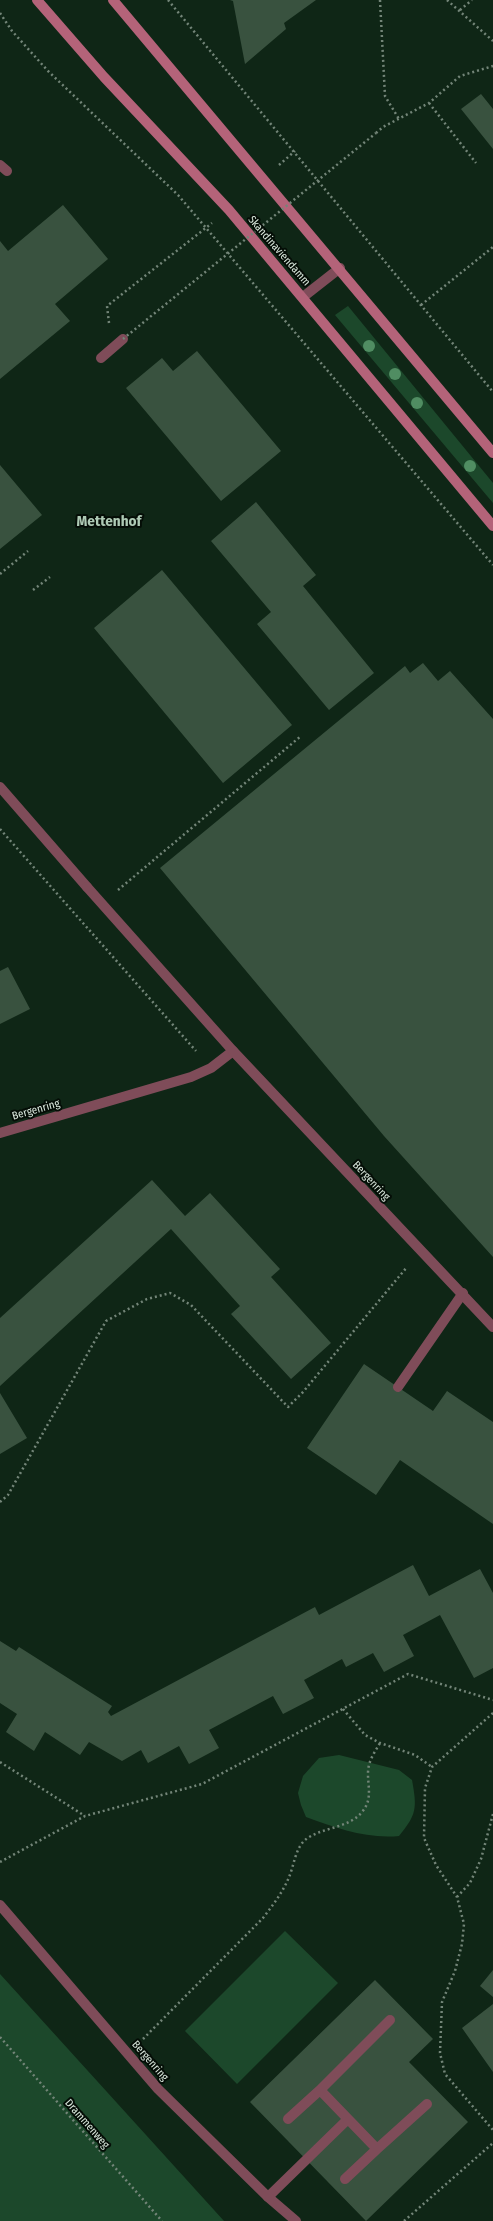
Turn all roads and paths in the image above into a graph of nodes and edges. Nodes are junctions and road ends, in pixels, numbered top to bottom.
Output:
1 (37, 0) edge
2 (112, 0) edge
3 (168, 0) edge
4 (380, 0) edge
5 (447, 0) edge
6 (472, 0) edge
7 (460, 10) junction
8 (0, 13) edge
9 (493, 41) edge
10 (493, 66) edge
11 (429, 103) junction
12 (399, 118) junction
13 (476, 163) dead end
14 (206, 228) junction
15 (493, 247) edge
16 (340, 268) junction
17 (303, 297) junction
18 (422, 305) junction
19 (123, 339) joint
20 (112, 348) junction
21 (101, 358) dead end
22 (493, 392) edge
23 (493, 453) edge
24 (493, 526) edge
25 (28, 551) dead end
26 (493, 565) edge
27 (0, 574) edge
28 (50, 577) dead end
29 (32, 590) dead end
30 (301, 736) dead end
31 (0, 787) edge
32 (0, 829) edge
33 (102, 903) junction
34 (81, 921) junction
35 (233, 1051) junction
36 (211, 1068) junction
37 (0, 1133) edge
38 (420, 1251) junction
39 (463, 1293) junction
40 (493, 1327) edge
41 (398, 1387) dead end
42 (0, 1502) edge
43 (493, 1700) edge
44 (343, 1709) junction
45 (493, 1713) edge
46 (380, 1743) junction
47 (0, 1762) edge
48 (432, 1767) junction
49 (493, 1814) edge
50 (85, 1816) junction
51 (0, 1862) edge
52 (456, 1897) junction
53 (0, 1905) edge
54 (390, 2020) dead end
55 (0, 2037) edge
56 (128, 2054) junction
57 (320, 2090) junction
58 (427, 2104) dead end
59 (288, 2119) dead end
60 (348, 2119) junction
61 (493, 2130) edge
62 (493, 2143) edge
63 (377, 2149) junction
64 (345, 2179) dead end
65 (268, 2197) junction
66 (162, 2221) edge
67 (296, 2221) edge
68 (404, 2221) edge

1 - 17 main road, Skandinaviendamm
2 - 16 main road
3 - 18 path
4 - 12 path
5 - 7 path
6 - 7 path
7 - 9 path
8 - 14 path
10 - 11 path
11 - 12 path
11 - 13 path
12 - 19 path, bridge
14 - 20 path
14 - 26 path
15 - 18 path
16 - 17 street
16 - 23 main road
17 - 24 main road, Skandinaviendamm
18 - 22 path
19 - 20 street
20 - 21 street
25 - 27 path
28 - 29 path
30 - 33 path
31 - 33 street, Bergenring
32 - 34 path
33 - 34 path
33 - 35 street, Bergenring
34 - 36 path
35 - 36 street, Bergenring
35 - 38 street, Bergenring
36 - 37 street, Bergenring
38 - 39 street, Bergenring
38 - 42 path
39 - 40 street, Bergenring
39 - 41 street
43 - 44 path
44 - 46 path
44 - 50 path
45 - 48 path
46 - 48 path
46 - 56 path
47 - 50 path
48 - 52 path
49 - 52 path
50 - 51 path
52 - 61 path
53 - 56 street, Bergenring
54 - 57 street
55 - 66 path, Drammenweg
56 - 65 street, Bergenring
57 - 59 street
57 - 60 street
58 - 63 street
60 - 63 street
60 - 65 street
62 - 68 path
63 - 64 street
65 - 67 street, Bergenring

